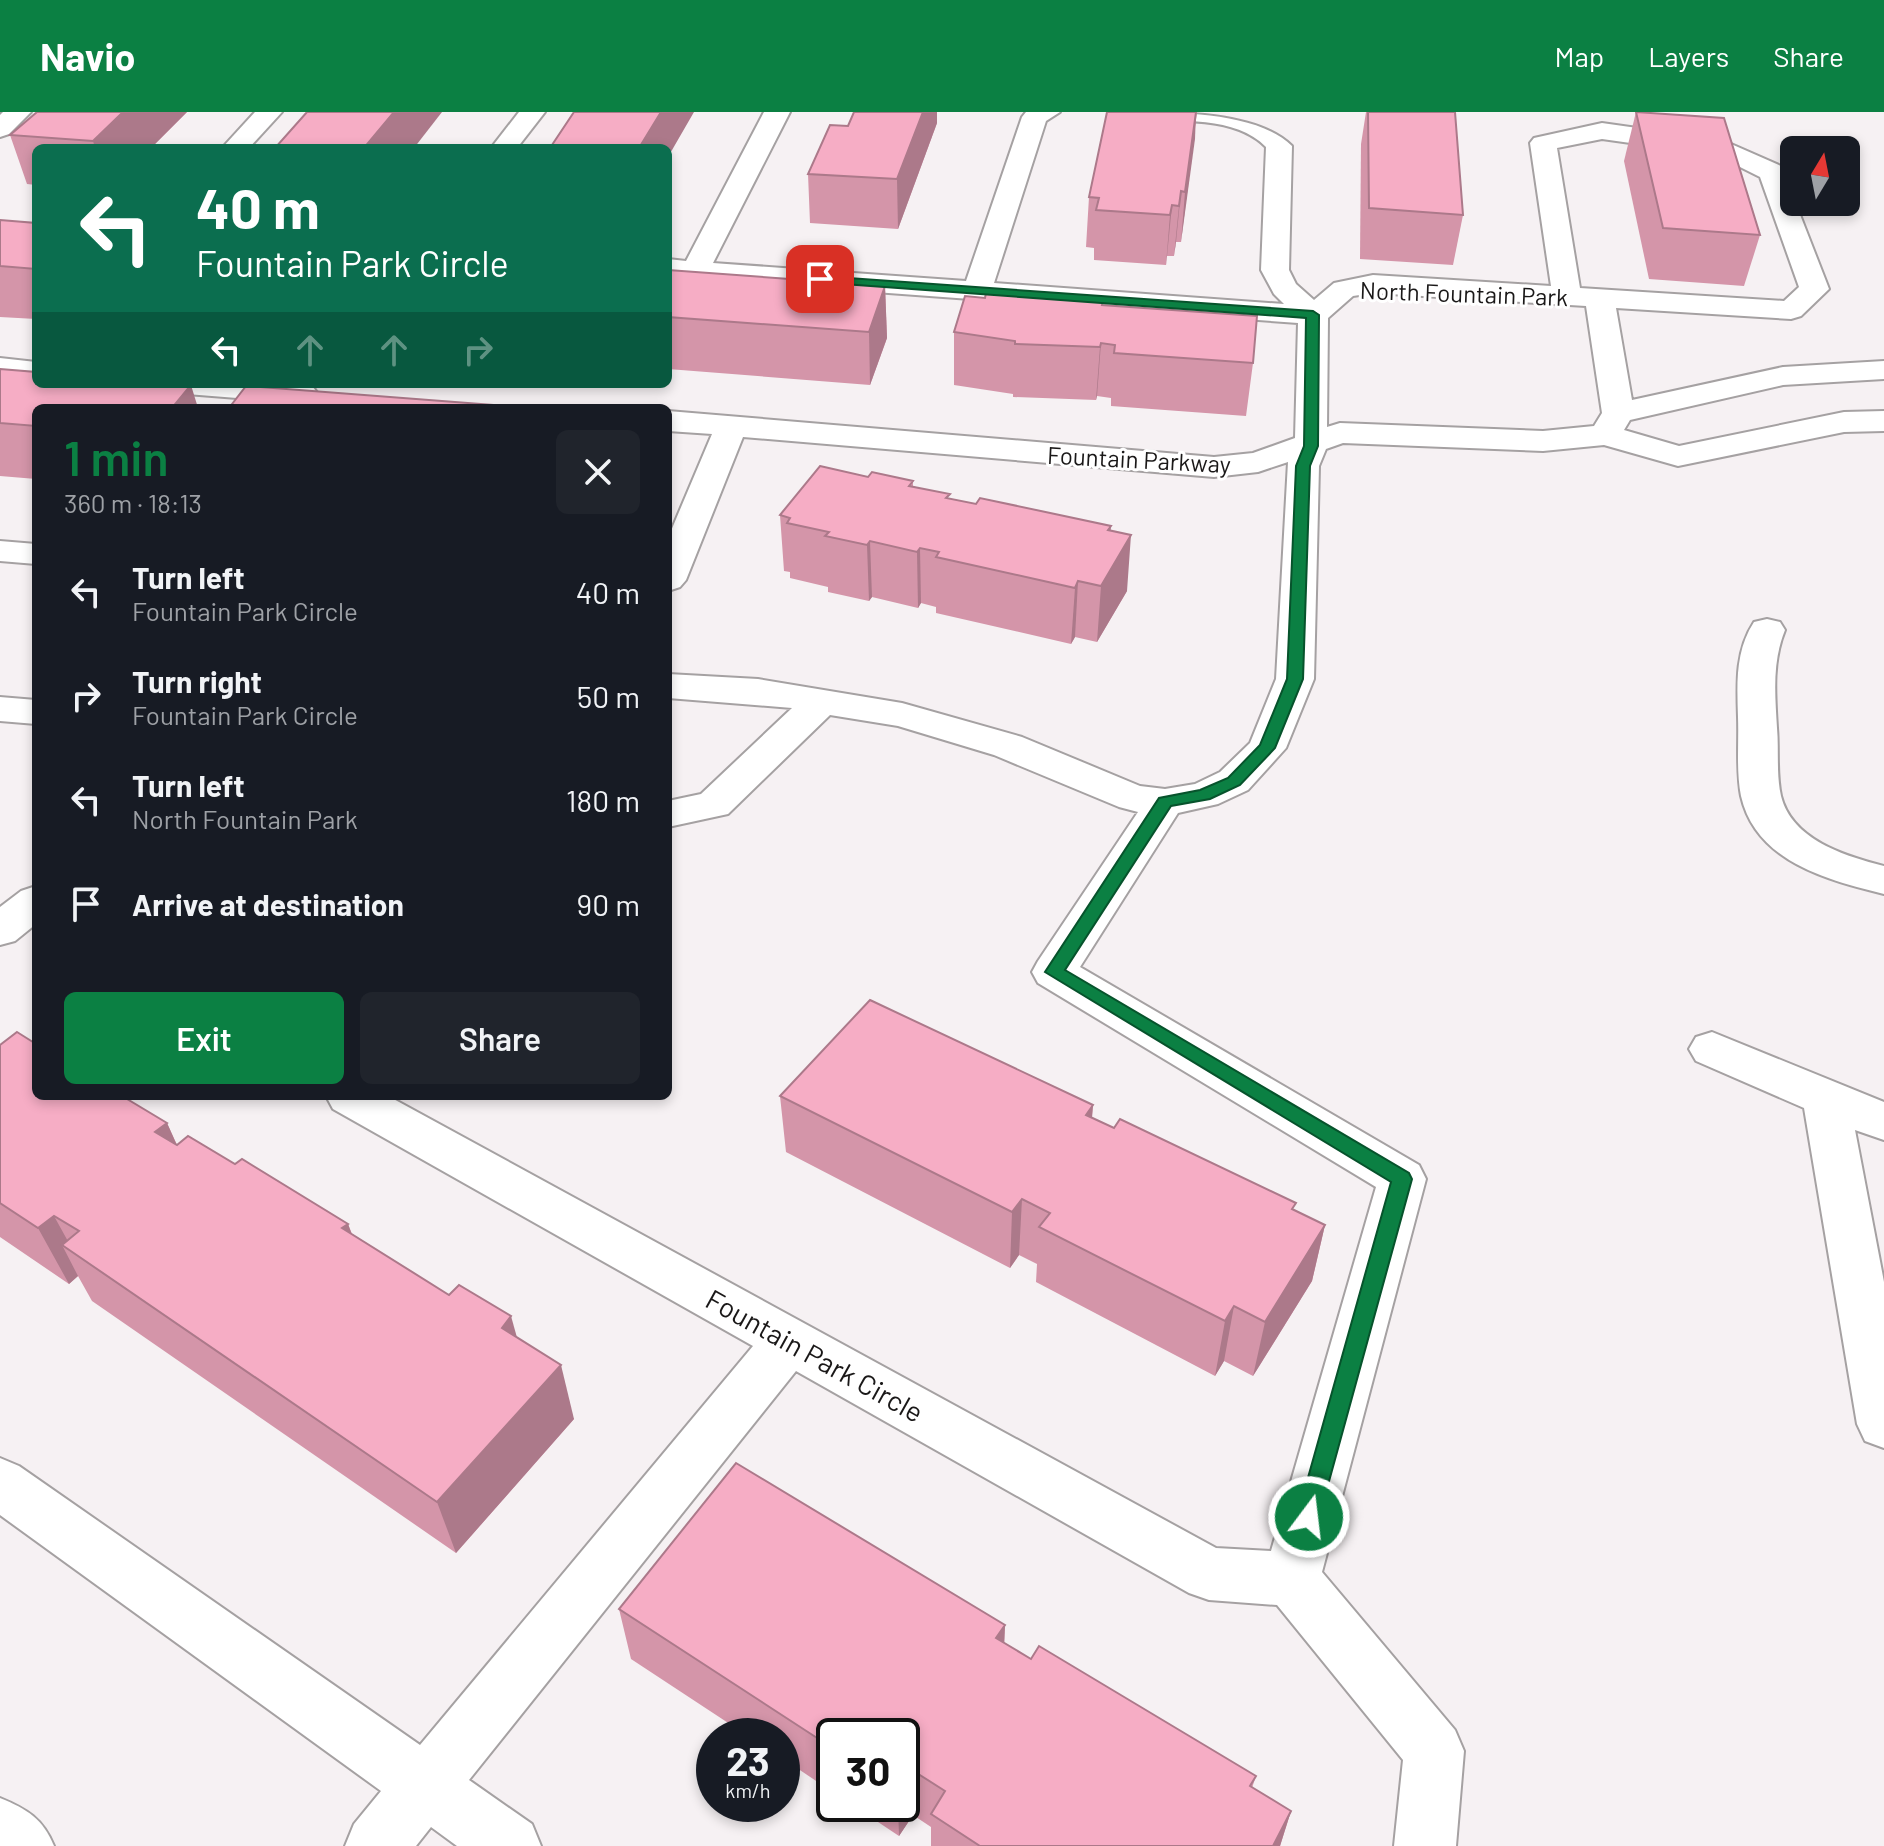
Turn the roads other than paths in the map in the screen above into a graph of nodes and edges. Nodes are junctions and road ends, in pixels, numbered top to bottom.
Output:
1 (18, 112) edge
2 (269, 112) edge
3 (532, 112) edge
4 (777, 112) edge
5 (1047, 112) edge
6 (1138, 112) edge
7 (0, 129) edge
8 (239, 144) edge
9 (507, 144) edge
10 (681, 269) edge
11 (977, 291) junction
12 (1567, 297) junction
13 (1600, 300) junction
14 (1313, 315) junction
15 (0, 367) edge
16 (1884, 370) edge
17 (32, 371) edge
18 (226, 388) edge
19 (331, 396) edge
20 (672, 421) edge
21 (1884, 421) edge
22 (1612, 424) junction
23 (732, 425) junction
24 (1311, 446) junction
25 (0, 551) edge
26 (32, 554) edge
27 (672, 570) edge
28 (1767, 630) dead end
29 (672, 686) edge
30 (822, 701) junction
31 (0, 709) edge
32 (32, 712) edge
33 (1165, 802) junction
34 (672, 813) edge
35 (1884, 880) edge
36 (1712, 1049) dead end
37 (1826, 1099) junction
38 (356, 1100) edge
39 (1884, 1122) edge
40 (790, 1340) junction
41 (1884, 1424) edge
42 (0, 1483) edge
43 (1292, 1579) junction
44 (426, 1785) junction
45 (0, 1829) edge
46 (23, 1846) edge
47 (376, 1846) edge
48 (510, 1846) edge
49 (1425, 1846) edge

1 - 7 street
2 - 8 street
3 - 9 street
4 - 10 street
5 - 11 street
6 - 14 street
10 - 11 street
11 - 14 street
12 - 13 street, North Fountain Park
12 - 13 street, North Fountain Park
12 - 14 street, North Fountain Park
13 - 22 street
14 - 24 street
15 - 17 street
16 - 22 street, Fountain Parkway
18 - 19 street
20 - 23 street, Fountain Parkway
21 - 22 street, Fountain Parkway
22 - 24 street, Fountain Parkway
23 - 24 street, Fountain Parkway
23 - 27 street
24 - 33 street
25 - 26 street
28 - 35 street
29 - 30 street
30 - 33 street
30 - 34 street
31 - 32 street
33 - 43 street
36 - 37 street
37 - 39 street
37 - 41 street
38 - 40 street, Fountain Park Circle
40 - 43 street, Fountain Park Circle
40 - 44 street
42 - 44 street
43 - 49 street
44 - 47 street
44 - 48 street
45 - 46 street

